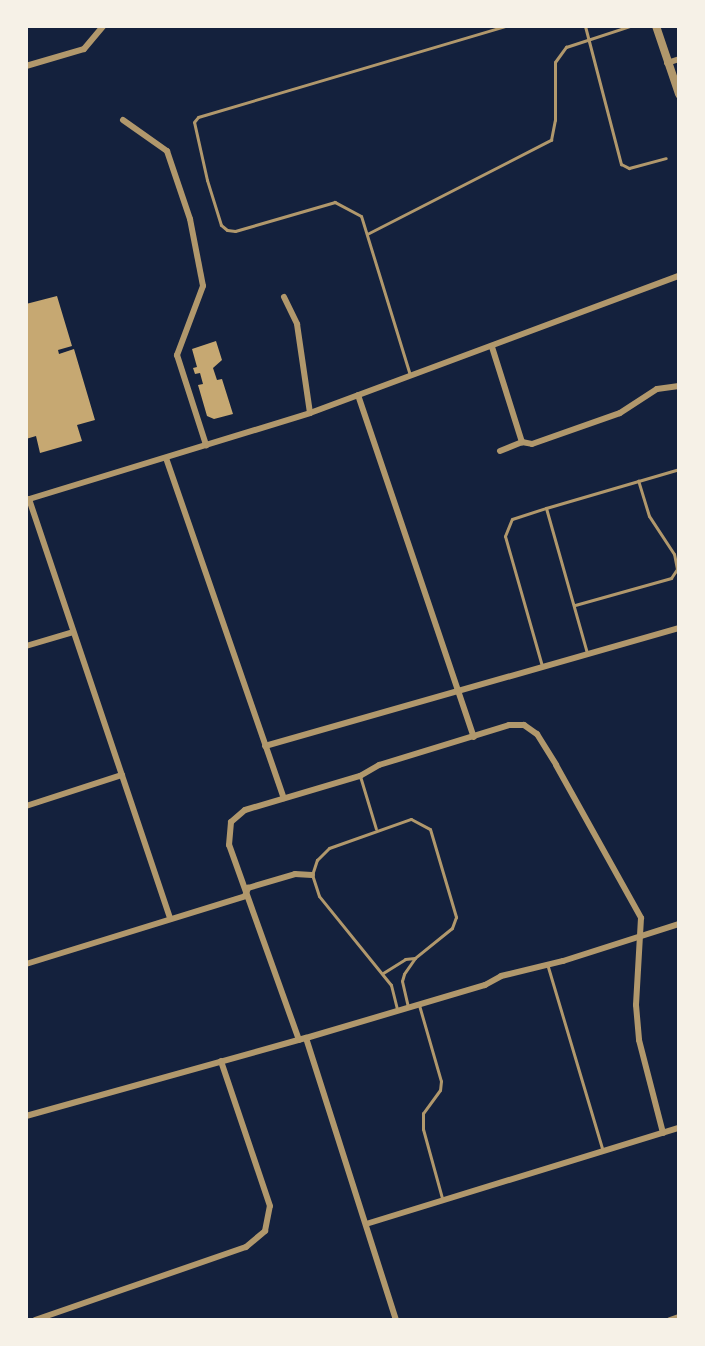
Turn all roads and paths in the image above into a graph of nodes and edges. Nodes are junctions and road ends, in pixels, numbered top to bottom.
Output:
1 (506, 26) edge
2 (585, 26) edge
3 (630, 26) edge
4 (656, 26) edge
5 (99, 27) edge
6 (589, 39) junction
7 (679, 59) edge
8 (667, 63) junction
9 (26, 66) edge
10 (679, 94) edge
11 (123, 120) dead end
12 (666, 158) dead end
13 (367, 234) junction
14 (679, 276) edge
15 (284, 297) dead end
16 (492, 347) junction
17 (410, 375) junction
18 (679, 386) edge
19 (358, 395) junction
20 (310, 413) junction
21 (522, 442) junction
22 (206, 445) junction
23 (500, 451) dead end
24 (166, 458) junction
25 (679, 469) edge
26 (638, 481) junction
27 (28, 499) edge
28 (546, 508) junction
29 (575, 605) junction
30 (679, 628) edge
31 (73, 632) junction
32 (26, 646) edge
33 (587, 653) junction
34 (542, 666) junction
35 (459, 690) junction
36 (474, 737) junction
37 (265, 746) junction
38 (122, 775) junction
39 (360, 776) junction
40 (284, 798) junction
41 (26, 806) edge
42 (376, 829) junction
43 (312, 875) junction
44 (245, 896) junction
45 (170, 919) junction
46 (679, 924) edge
47 (639, 938) junction
48 (415, 958) junction
49 (547, 963) junction
50 (26, 964) edge
51 (383, 973) junction
52 (402, 981) junction
53 (391, 985) junction
54 (419, 1005) junction
55 (408, 1006) junction
56 (397, 1009) junction
57 (302, 1039) junction
58 (221, 1061) junction
59 (26, 1116) edge
60 (679, 1128) edge
61 (663, 1133) junction
62 (603, 1151) junction
63 (442, 1198) junction
64 (366, 1224) junction
65 (679, 1317) edge
66 (35, 1320) edge
67 (396, 1320) edge
68 (670, 1320) edge

1 - 13 lane
2 - 6 lane
3 - 6 lane
4 - 8 street
5 - 9 street
6 - 12 lane
6 - 13 lane
7 - 8 street
8 - 10 street
11 - 22 street
13 - 17 lane
14 - 16 street
15 - 20 street
16 - 17 street
16 - 21 street
17 - 19 street
18 - 21 street
19 - 20 street
19 - 35 street
20 - 22 street
21 - 23 street
22 - 24 street
24 - 27 street
24 - 37 street
25 - 26 lane
26 - 28 lane
26 - 29 lane
27 - 31 street
28 - 29 lane
28 - 34 lane
29 - 33 lane
30 - 33 street
31 - 32 street
31 - 38 street
33 - 34 street
34 - 35 street
35 - 36 street
35 - 37 street
36 - 39 street
36 - 47 street
37 - 40 street
38 - 41 street
38 - 45 street
39 - 40 street
39 - 42 lane
40 - 44 street
42 - 43 lane
42 - 48 lane
43 - 44 street
43 - 51 lane
44 - 45 street
44 - 57 street
45 - 50 street
46 - 47 street
47 - 49 street
47 - 61 street
48 - 51 lane
48 - 52 lane
49 - 54 street
49 - 62 lane
51 - 53 lane
52 - 53 lane
52 - 55 lane
53 - 56 lane
54 - 55 street
54 - 63 lane
55 - 56 street
56 - 57 street
57 - 58 street
57 - 64 street
58 - 59 street
58 - 66 street
60 - 61 street
61 - 62 street
62 - 63 street
63 - 64 street
64 - 67 street
65 - 68 street

